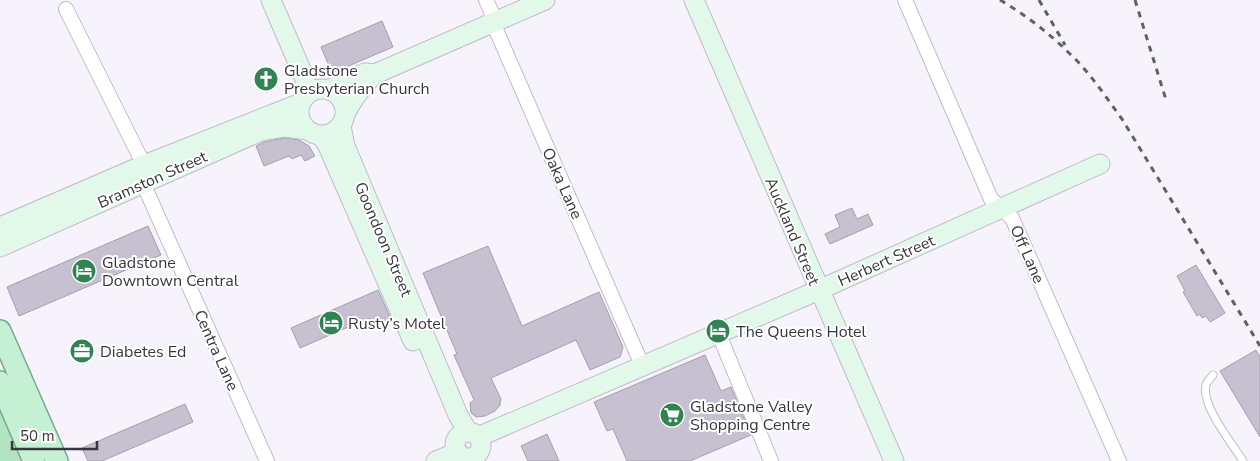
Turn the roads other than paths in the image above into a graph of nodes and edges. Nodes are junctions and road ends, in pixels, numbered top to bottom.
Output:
1 (271, 0) edge
2 (282, 0) edge
3 (486, 0) edge
4 (545, 0) edge
5 (694, 0) edge
6 (905, 0) edge
7 (66, 10) dead end
8 (493, 22) junction
9 (375, 74) junction
10 (313, 95) junction
11 (343, 120) junction
12 (314, 133) junction
13 (1100, 164) dead end
14 (143, 174) junction
15 (1002, 208) junction
16 (0, 228) edge
17 (0, 247) edge
18 (819, 290) junction
19 (0, 331) edge
20 (718, 332) junction
21 (642, 365) junction
22 (1213, 375) dead end
23 (0, 382) edge
24 (470, 448) edge
25 (34, 461) edge
26 (57, 461) edge
27 (268, 461) edge
28 (436, 461) edge
29 (771, 461) edge
30 (894, 461) edge
31 (1119, 461) edge
32 (1243, 461) edge

1 - 10 street
2 - 10 street
3 - 8 street, Oaka Lane
4 - 8 street, Bramston Street
5 - 18 street, Auckland Street
6 - 15 street, Off Lane
7 - 14 street, Centra Lane
8 - 9 street, Bramston Street
8 - 21 street, Oaka Lane
9 - 10 street, Bramston Street
9 - 11 street, Bramston Street
10 - 11 street
10 - 12 street
10 - 14 street, Bramston Street
11 - 12 street
11 - 24 street, Goondoon Street
12 - 14 street, Bramston Street
12 - 24 street, Goondoon Street
13 - 15 street, Herbert Street
14 - 16 street, Bramston Street
14 - 17 street, Bramston Street
14 - 27 street, Centra Lane
15 - 18 street, Herbert Street
15 - 31 street, Off Lane
18 - 20 street, Herbert Street
18 - 30 street, Auckland Street
19 - 26 main road
20 - 21 street, Herbert Street
20 - 29 street
21 - 24 street, Herbert Street
22 - 32 lane
23 - 25 main road
24 - 28 street, Herbert Street

